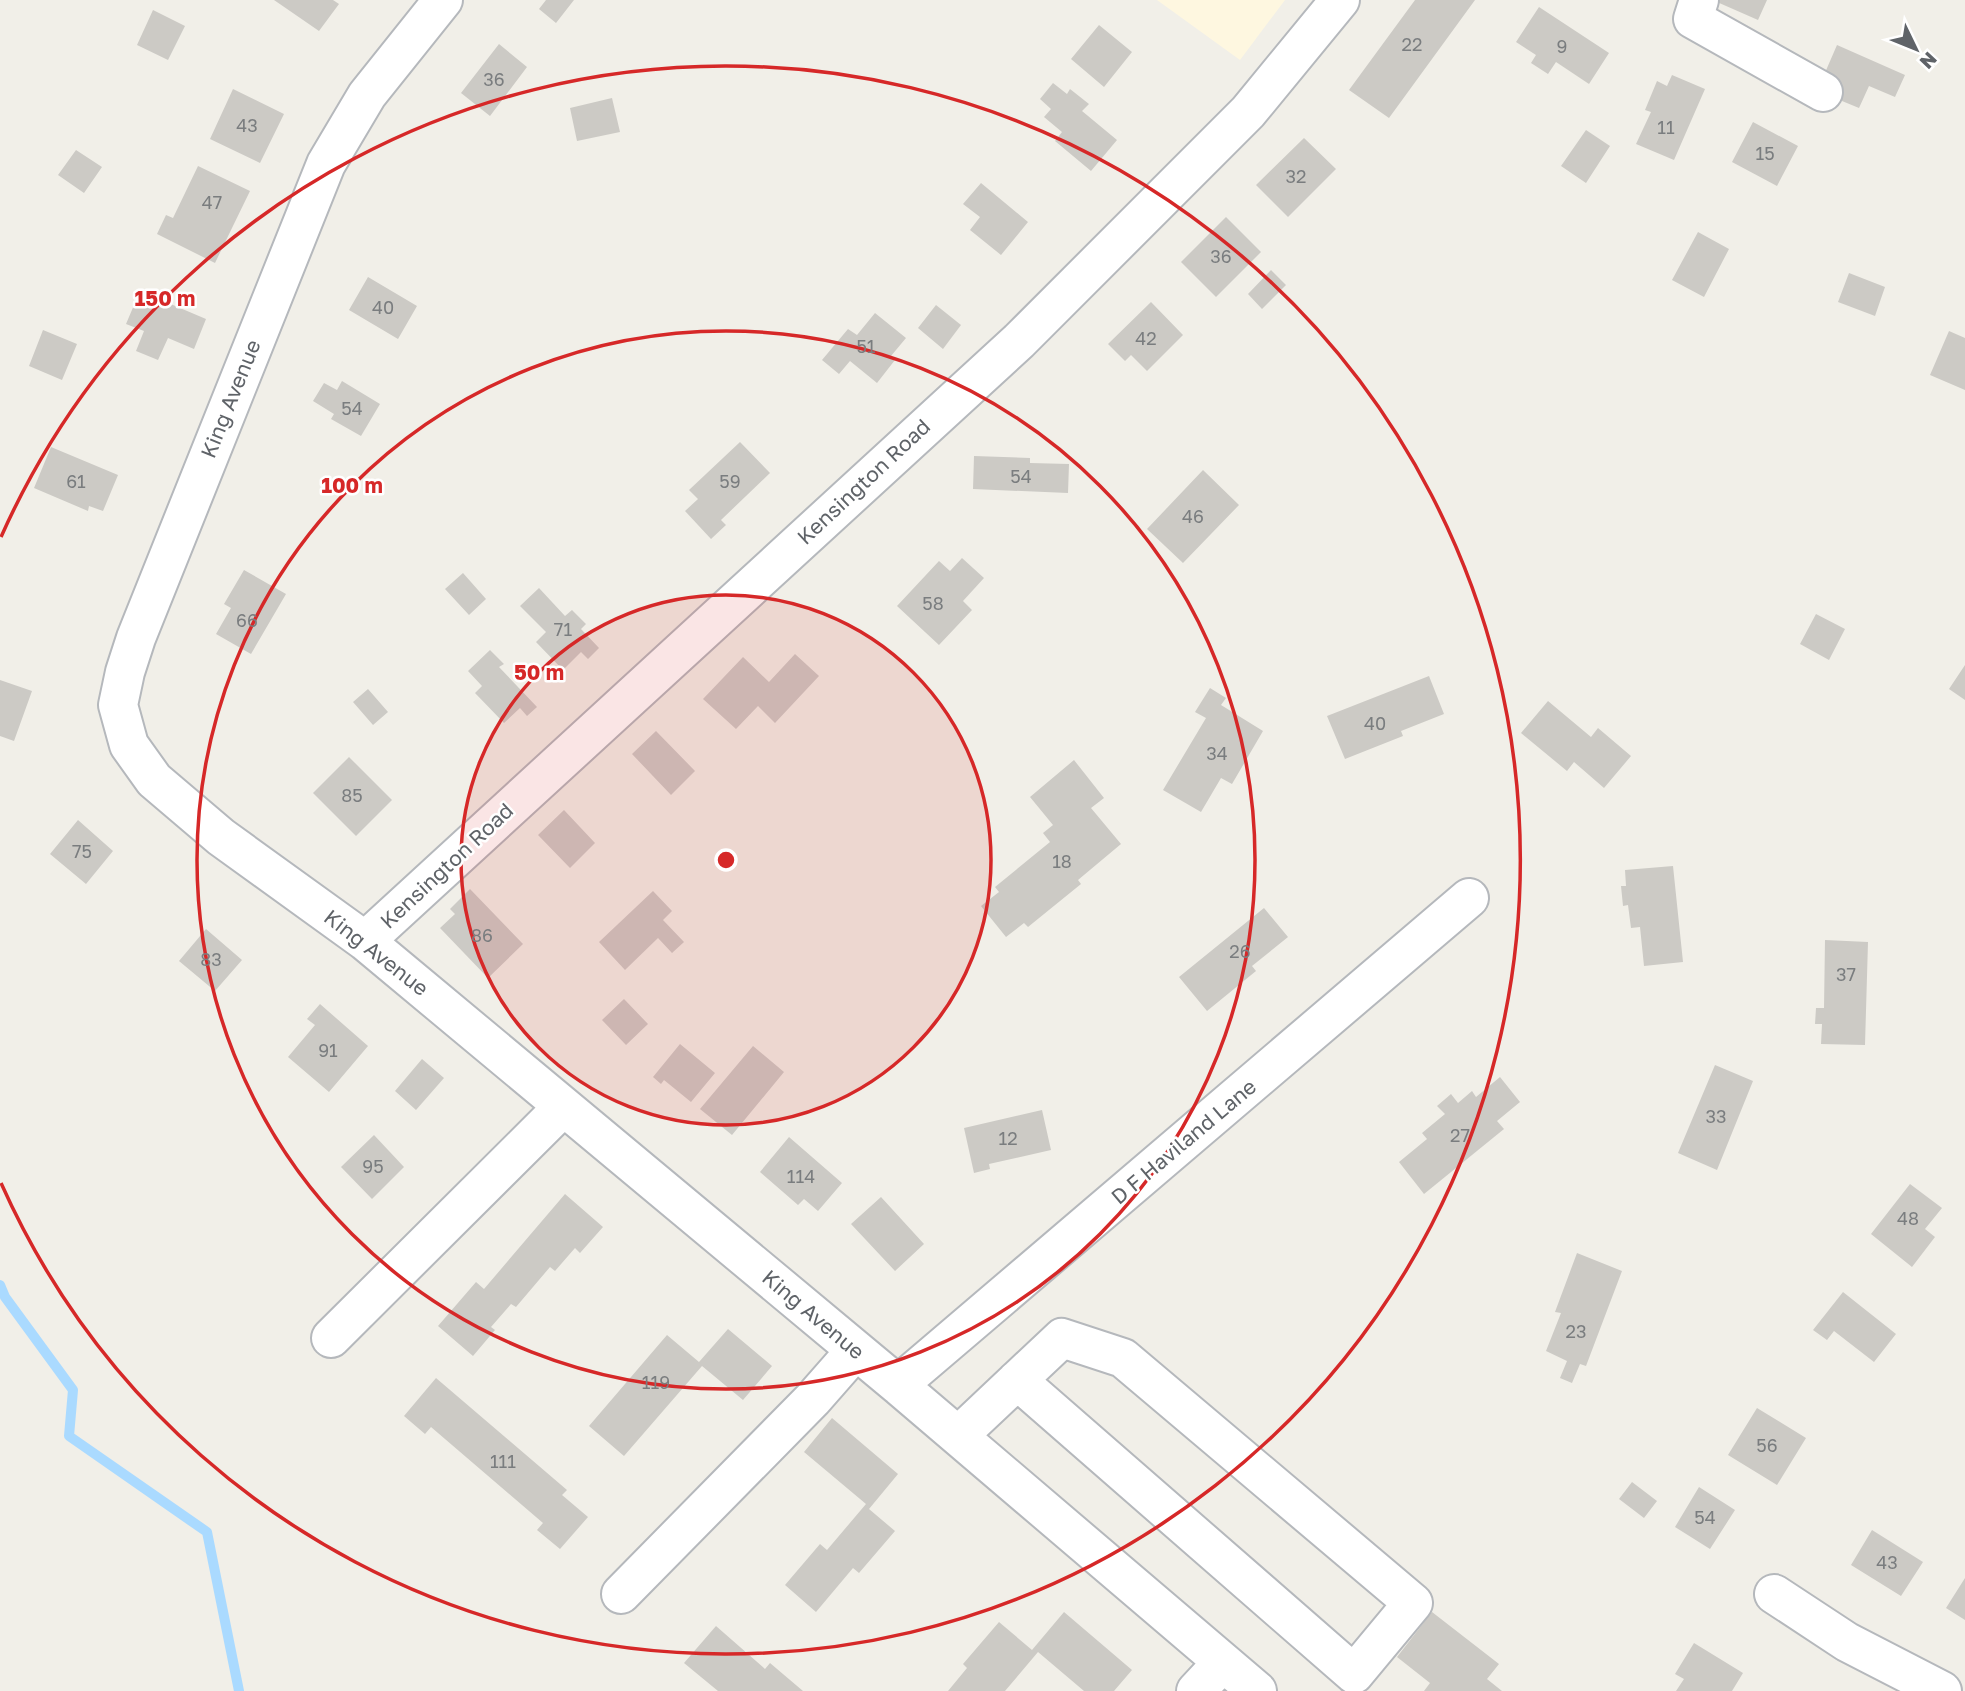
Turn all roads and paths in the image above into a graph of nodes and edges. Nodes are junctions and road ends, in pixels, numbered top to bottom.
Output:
1 (443, 0) edge
2 (1340, 0) edge
3 (1699, 0) edge
4 (1823, 92) dead end
5 (1469, 898) dead end
6 (365, 941) junction
7 (563, 1107) junction
8 (331, 1338) dead end
9 (856, 1350) junction
10 (1017, 1380) junction
11 (898, 1385) junction
12 (958, 1436) junction
13 (621, 1594) dead end
14 (1774, 1594) dead end
15 (1223, 1662) junction
16 (1196, 1691) edge
17 (1257, 1691) edge
18 (1942, 1691) edge

1 - 6 street, King Avenue
2 - 6 street, Kensington Road
3 - 4 street
5 - 11 street, D F Haviland Lane
6 - 7 street, King Avenue
7 - 8 street
7 - 9 street, King Avenue
9 - 11 street, King Avenue
9 - 13 street
10 - 10 street
10 - 12 street
11 - 12 street, King Avenue
12 - 15 street, King Avenue
14 - 18 street
15 - 16 street
15 - 17 street, King Avenue

